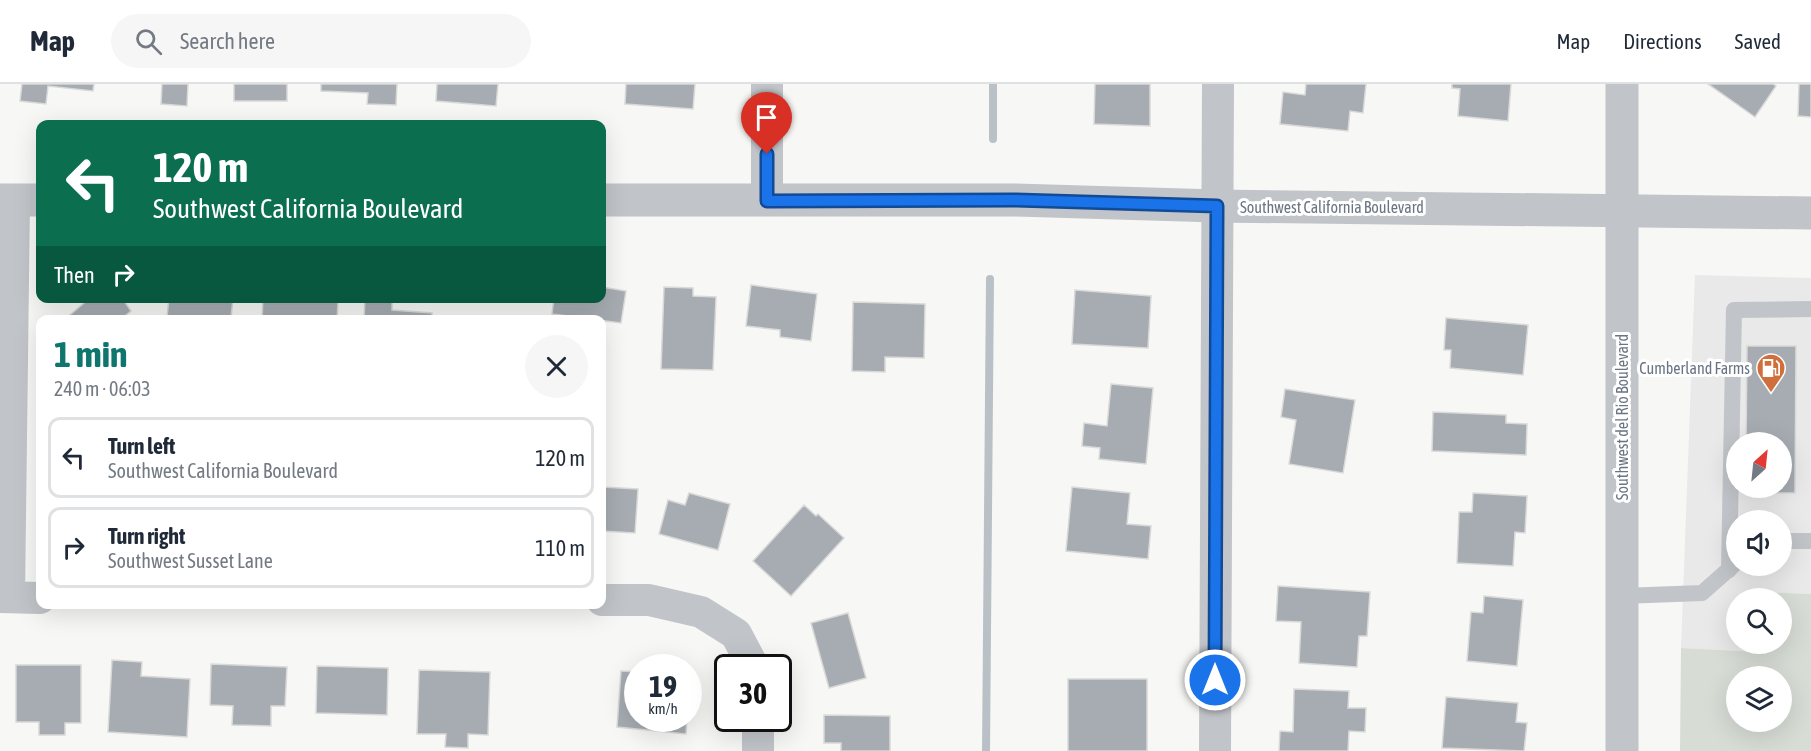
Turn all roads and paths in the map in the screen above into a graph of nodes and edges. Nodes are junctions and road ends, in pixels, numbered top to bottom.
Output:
1 (766, 84) edge
2 (1218, 84) edge
3 (1622, 84) edge
4 (18, 200) edge
5 (606, 200) edge
6 (767, 201) junction
7 (1217, 206) junction
8 (1623, 209) junction
9 (1811, 213) edge
10 (1811, 309) edge
11 (1733, 510) edge
12 (1792, 541) edge
13 (1811, 541) edge
14 (1726, 572) edge
15 (1622, 596) junction
16 (5, 597) edge
17 (36, 598) edge
18 (606, 600) edge
19 (747, 654) edge
20 (758, 732) edge
21 (758, 751) edge
22 (1215, 751) edge
23 (1622, 751) edge

1 - 6 street
2 - 7 street
3 - 8 street, Southwest del Rio Boulevard
4 - 16 street
5 - 6 street, Southwest California Boulevard
6 - 7 street, Southwest California Boulevard
7 - 8 street, Southwest California Boulevard
7 - 22 street
8 - 9 street, Southwest California Boulevard
8 - 15 street, Southwest del Rio Boulevard
10 - 11 lane
12 - 13 lane
14 - 15 lane
15 - 23 street, Southwest del Rio Boulevard
16 - 17 street
18 - 19 street
20 - 21 street

